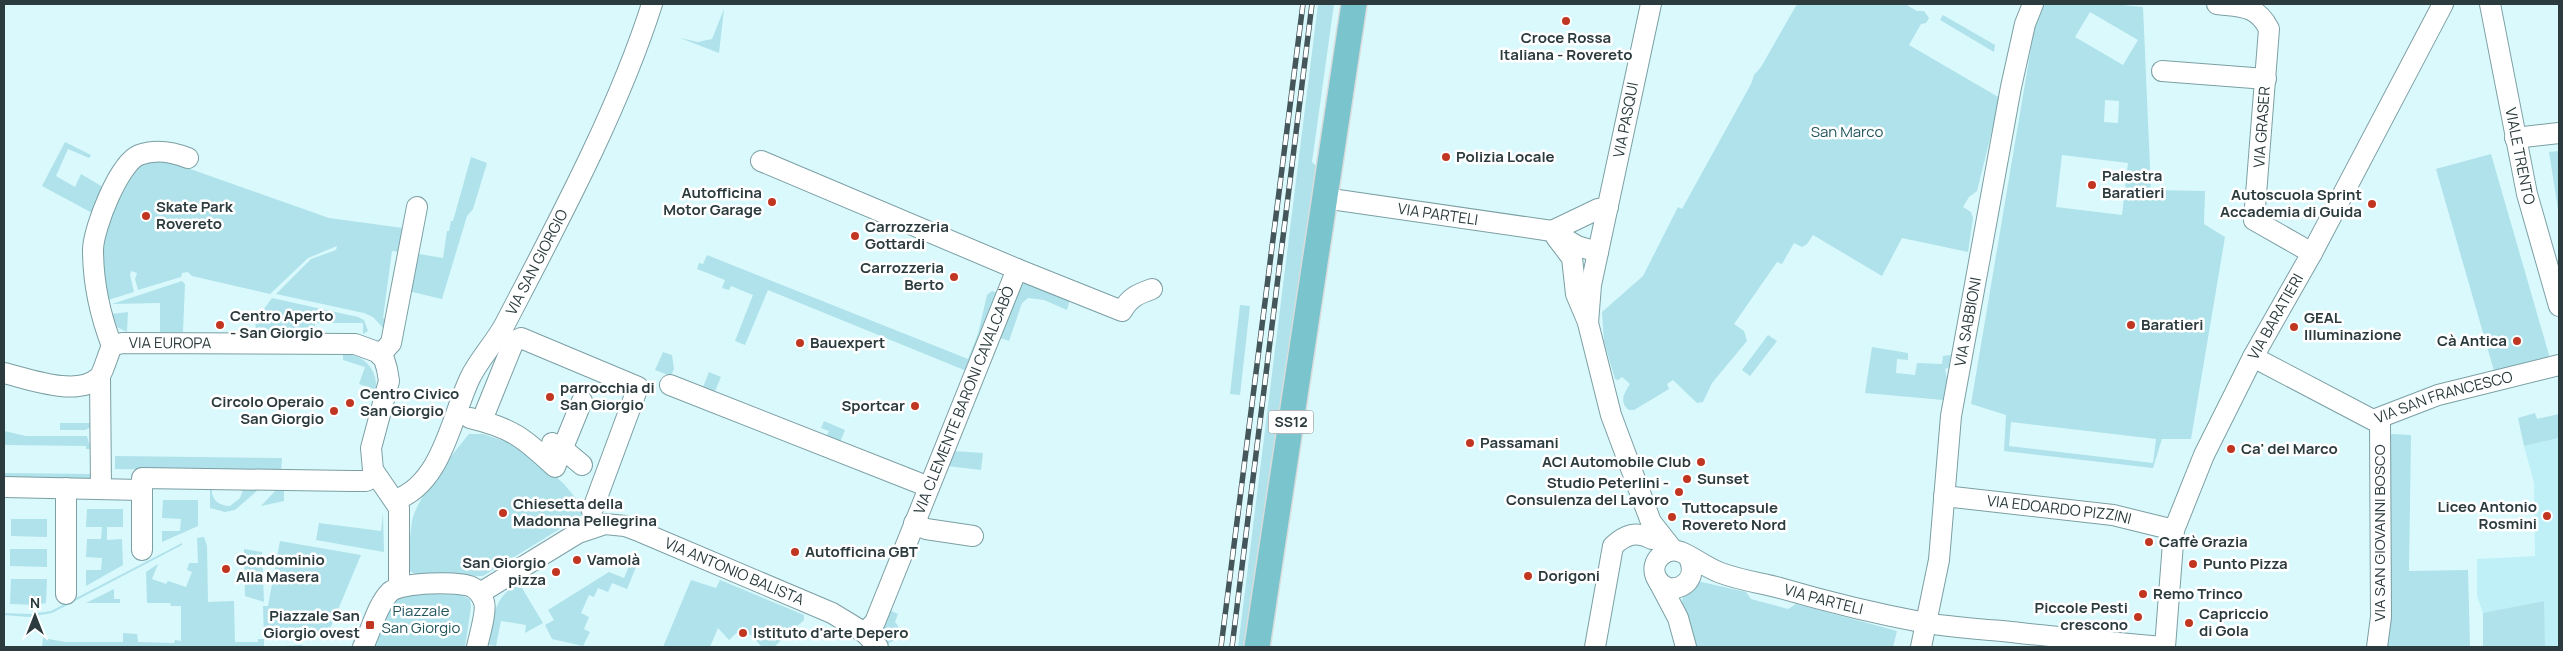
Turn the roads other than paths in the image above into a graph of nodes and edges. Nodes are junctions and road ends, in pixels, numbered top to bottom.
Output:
1 (652, 4) edge
2 (1354, 4) edge
3 (1651, 4) edge
4 (2033, 4) edge
5 (2217, 4) edge
6 (2443, 4) edge
7 (2490, 4) edge
8 (2162, 71) dead end
9 (2266, 79) junction
10 (2559, 133) edge
11 (2515, 138) junction
12 (188, 158) dead end
13 (761, 161) dead end
14 (1324, 198) junction
15 (417, 207) dead end
16 (1608, 207) junction
17 (1552, 231) junction
18 (1598, 252) junction
19 (2312, 253) junction
20 (1017, 269) junction
21 (1152, 289) dead end
22 (2559, 306) edge
23 (1588, 323) junction
24 (112, 346) junction
25 (378, 353) junction
26 (2253, 357) junction
27 (2559, 365) edge
28 (4, 373) edge
29 (100, 377) junction
30 (670, 385) dead end
31 (582, 401) dead end
32 (456, 414) junction
33 (2380, 419) junction
34 (482, 420) junction
35 (554, 445) junction
36 (595, 470) junction
37 (376, 476) junction
38 (146, 482) junction
39 (101, 483) junction
40 (929, 487) junction
41 (4, 488) edge
42 (66, 488) junction
43 (1944, 496) junction
44 (395, 500) junction
45 (592, 511) dead end
46 (914, 523) junction
47 (1652, 530) junction
48 (2174, 530) junction
49 (973, 536) dead end
50 (142, 550) dead end
51 (1684, 568) junction
52 (1657, 573) junction
53 (399, 586) junction
54 (480, 593) junction
55 (66, 594) dead end
56 (1678, 618) junction
57 (1927, 623) junction
58 (871, 640) edge
59 (363, 647) edge
60 (477, 647) edge
61 (1257, 647) edge
62 (1595, 647) edge
63 (1686, 647) edge
64 (1921, 647) edge
65 (2164, 647) edge
66 (2377, 647) edge

1 - 32 street, VIA SAN GIORGIO
2 - 14 main road, SS12
3 - 16 street, VIA PASQUI
4 - 43 street, VIA SABBIONI
5 - 9 street, VIA GRASER
6 - 19 street, VIA BARATIERI
7 - 11 street, VIALE TRENTO
8 - 9 street
9 - 19 street, VIA GRASER
10 - 11 street
11 - 22 street, VIALE TRENTO
12 - 24 street, VIA EUROPA
13 - 20 street
14 - 17 street, VIA PARTELI
14 - 61 main road, SS12
15 - 25 street
16 - 17 street
16 - 18 street, VIA PARTELI
17 - 18 street, VIA PARTELI
17 - 23 street, VIA PARTELI
18 - 23 street, VIA PARTELI
19 - 26 street, VIA BARATIERI
20 - 21 street, VIA CLEMENTE BARONI CAVALCABÒ
20 - 40 street, VIA CLEMENTE BARONI CAVALCABÒ
23 - 47 street, VIA PARTELI
24 - 25 street, VIA EUROPA
24 - 29 street, VIA EUROPA
25 - 37 street
26 - 33 street, VIA SAN FRANCESCO
26 - 48 street, VIA BARATIERI
27 - 33 street, VIA SAN FRANCESCO
28 - 29 street
29 - 39 street, VIA EUROPA
30 - 40 street
31 - 35 street
32 - 34 street
32 - 44 street, VIA SAN GIORGIO
33 - 66 street, VIA SAN GIOVANNI BOSCO
34 - 35 street
34 - 36 street
35 - 36 street
36 - 45 street
37 - 38 street
37 - 44 street
38 - 39 street
38 - 50 street
39 - 42 street
40 - 46 street, VIA CLEMENTE BARONI CAVALCABÒ
41 - 42 street
42 - 55 street
43 - 48 street, VIA EDOARDO PIZZINI
43 - 57 street, VIA SABBIONI
44 - 53 street
46 - 49 street
46 - 58 street, VIA CLEMENTE BARONI CAVALCABÒ
47 - 51 street, VIA PARTELI
47 - 52 street, VIA PARTELI
47 - 62 street
48 - 65 street, VIA BARATIERI
51 - 52 street, VIA PARTELI
51 - 52 street
51 - 56 street
51 - 57 street, VIA PARTELI
52 - 56 street
53 - 54 street
53 - 59 street
54 - 58 street, VIA ANTONIO BALISTA
54 - 60 street
56 - 63 street
57 - 64 street, VIA SABBIONI
57 - 65 street, VIA PARTELI

